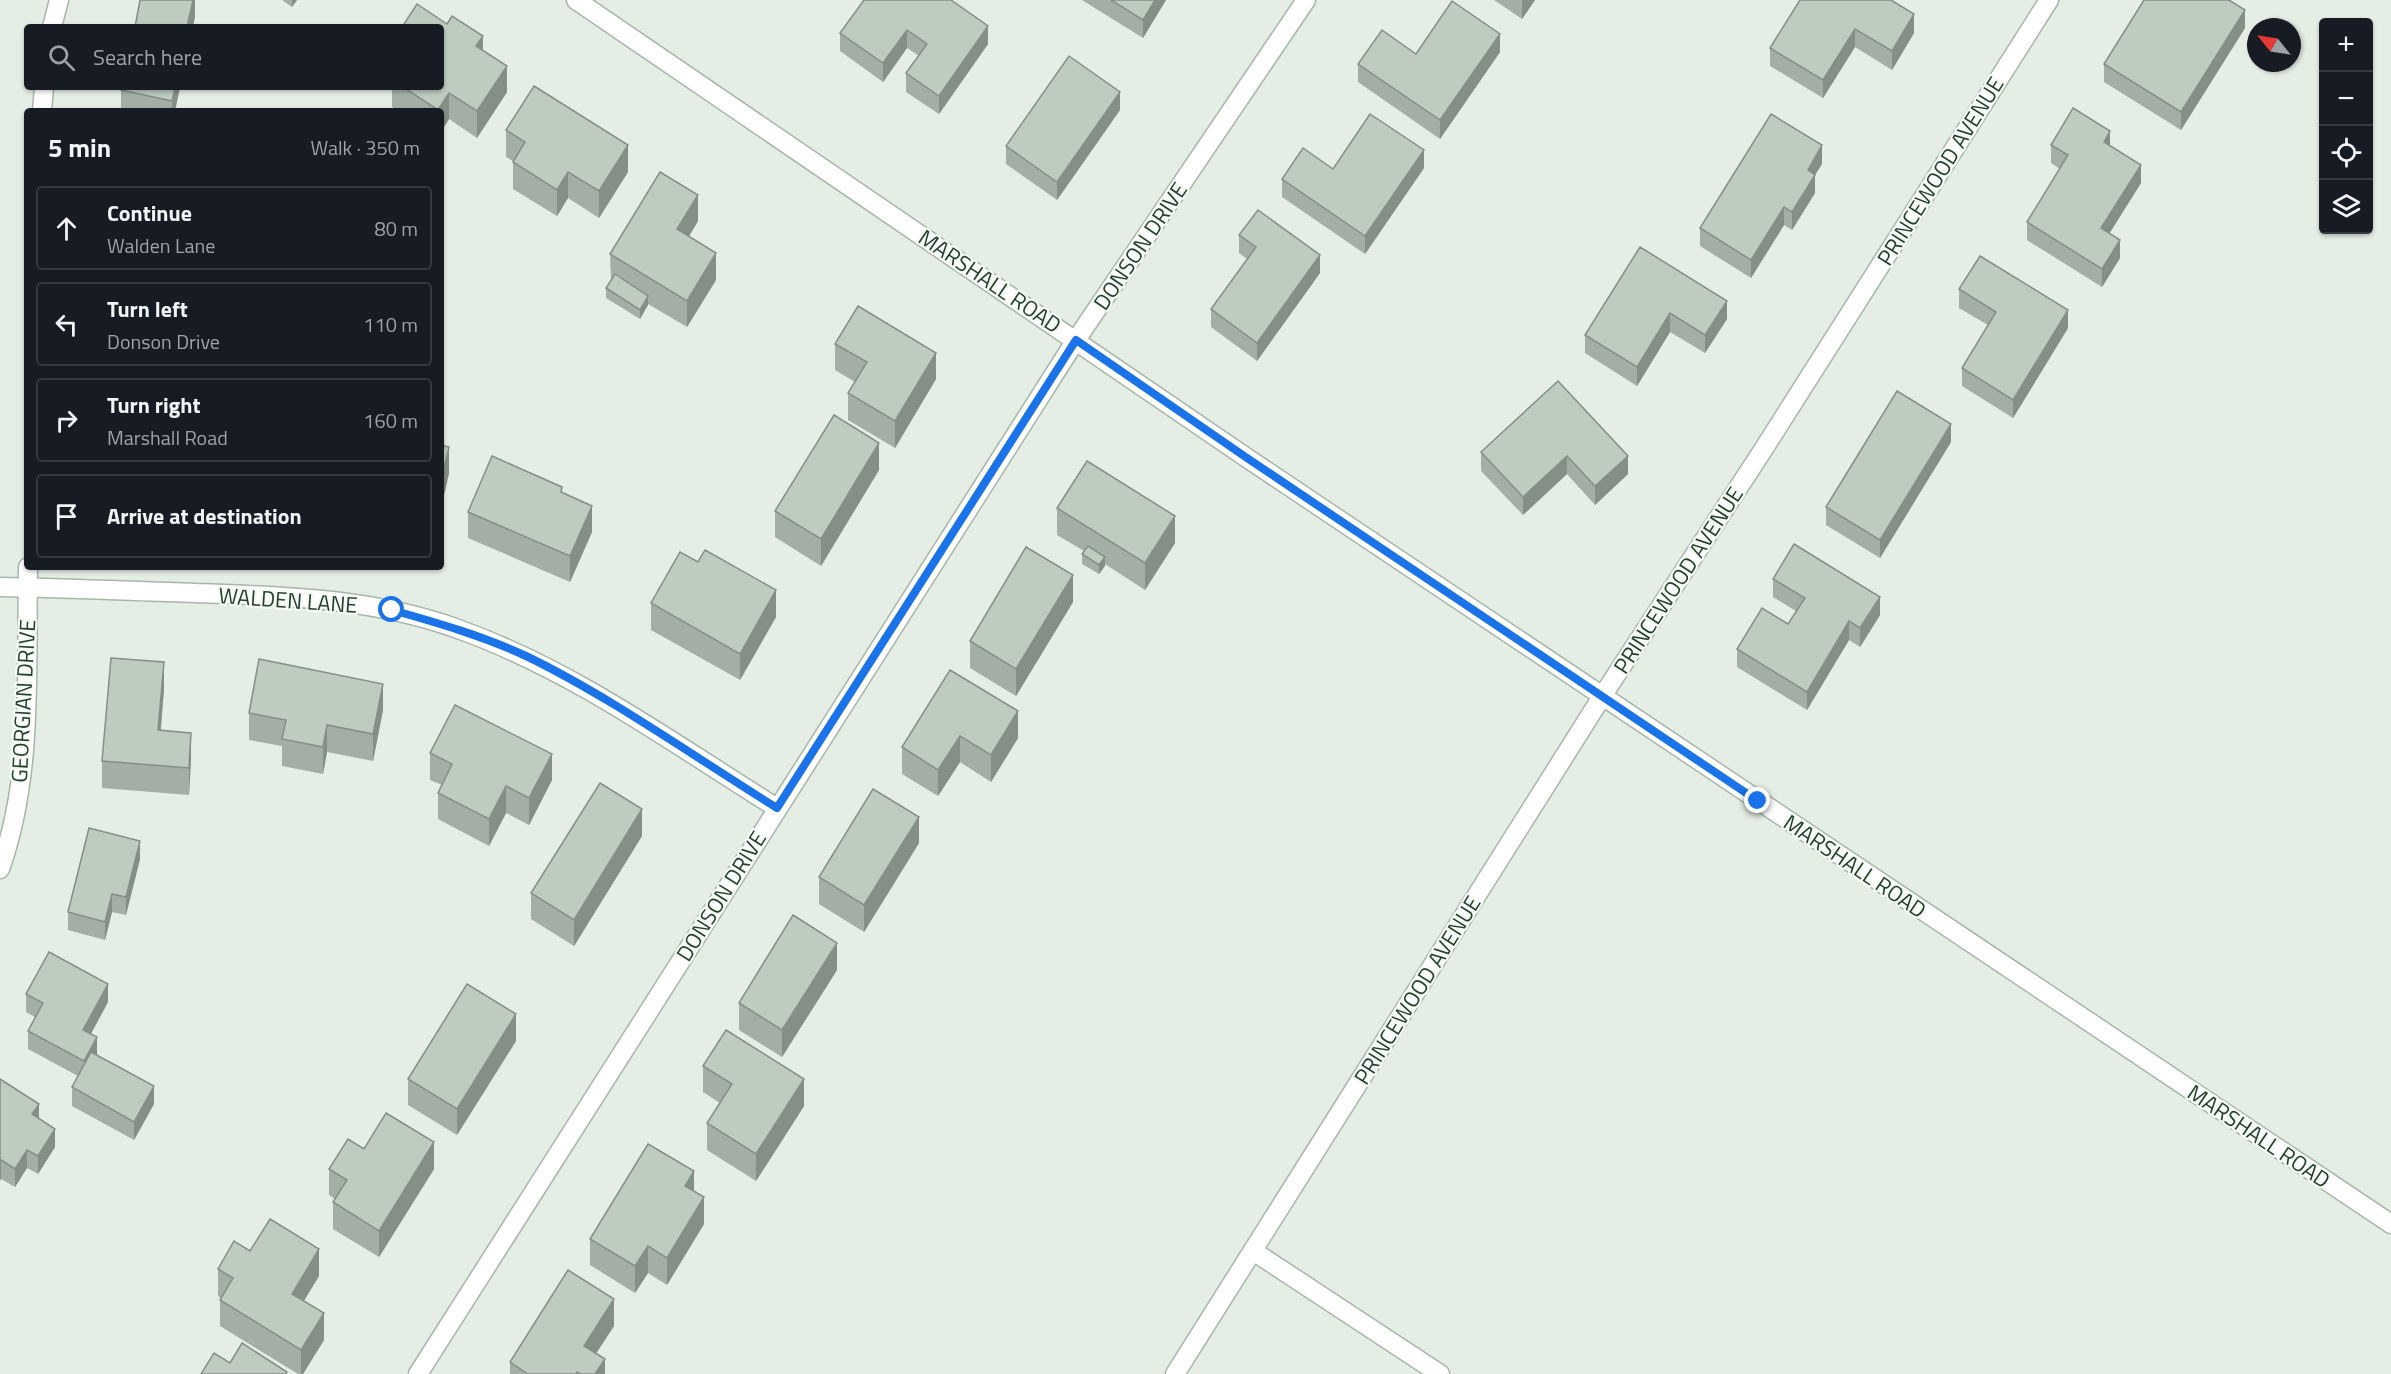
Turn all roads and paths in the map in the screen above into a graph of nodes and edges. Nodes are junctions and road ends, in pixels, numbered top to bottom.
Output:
1 (59, 0) edge
2 (576, 0) edge
3 (1306, 0) edge
4 (2049, 0) edge
5 (53, 24) edge
6 (44, 90) edge
7 (42, 108) edge
8 (1076, 340) junction
9 (28, 570) edge
10 (0, 587) edge
11 (28, 588) junction
12 (1603, 695) junction
13 (777, 808) junction
14 (0, 869) edge
15 (2391, 1224) edge
16 (1253, 1251) junction
17 (418, 1374) edge
18 (1175, 1374) edge
19 (1440, 1374) edge

1 - 5 street
2 - 8 street, MARSHALL ROAD
3 - 8 street, DONSON DRIVE
4 - 12 street, PRINCEWOOD AVENUE
6 - 7 street
8 - 12 street, MARSHALL ROAD
8 - 13 street, DONSON DRIVE
9 - 11 street, GEORGIAN DRIVE
10 - 11 street, WALDEN LANE
11 - 13 street, WALDEN LANE
11 - 14 street, GEORGIAN DRIVE
12 - 15 street, MARSHALL ROAD
12 - 16 street, PRINCEWOOD AVENUE
13 - 17 street, DONSON DRIVE
16 - 18 street, PRINCEWOOD AVENUE
16 - 19 street

